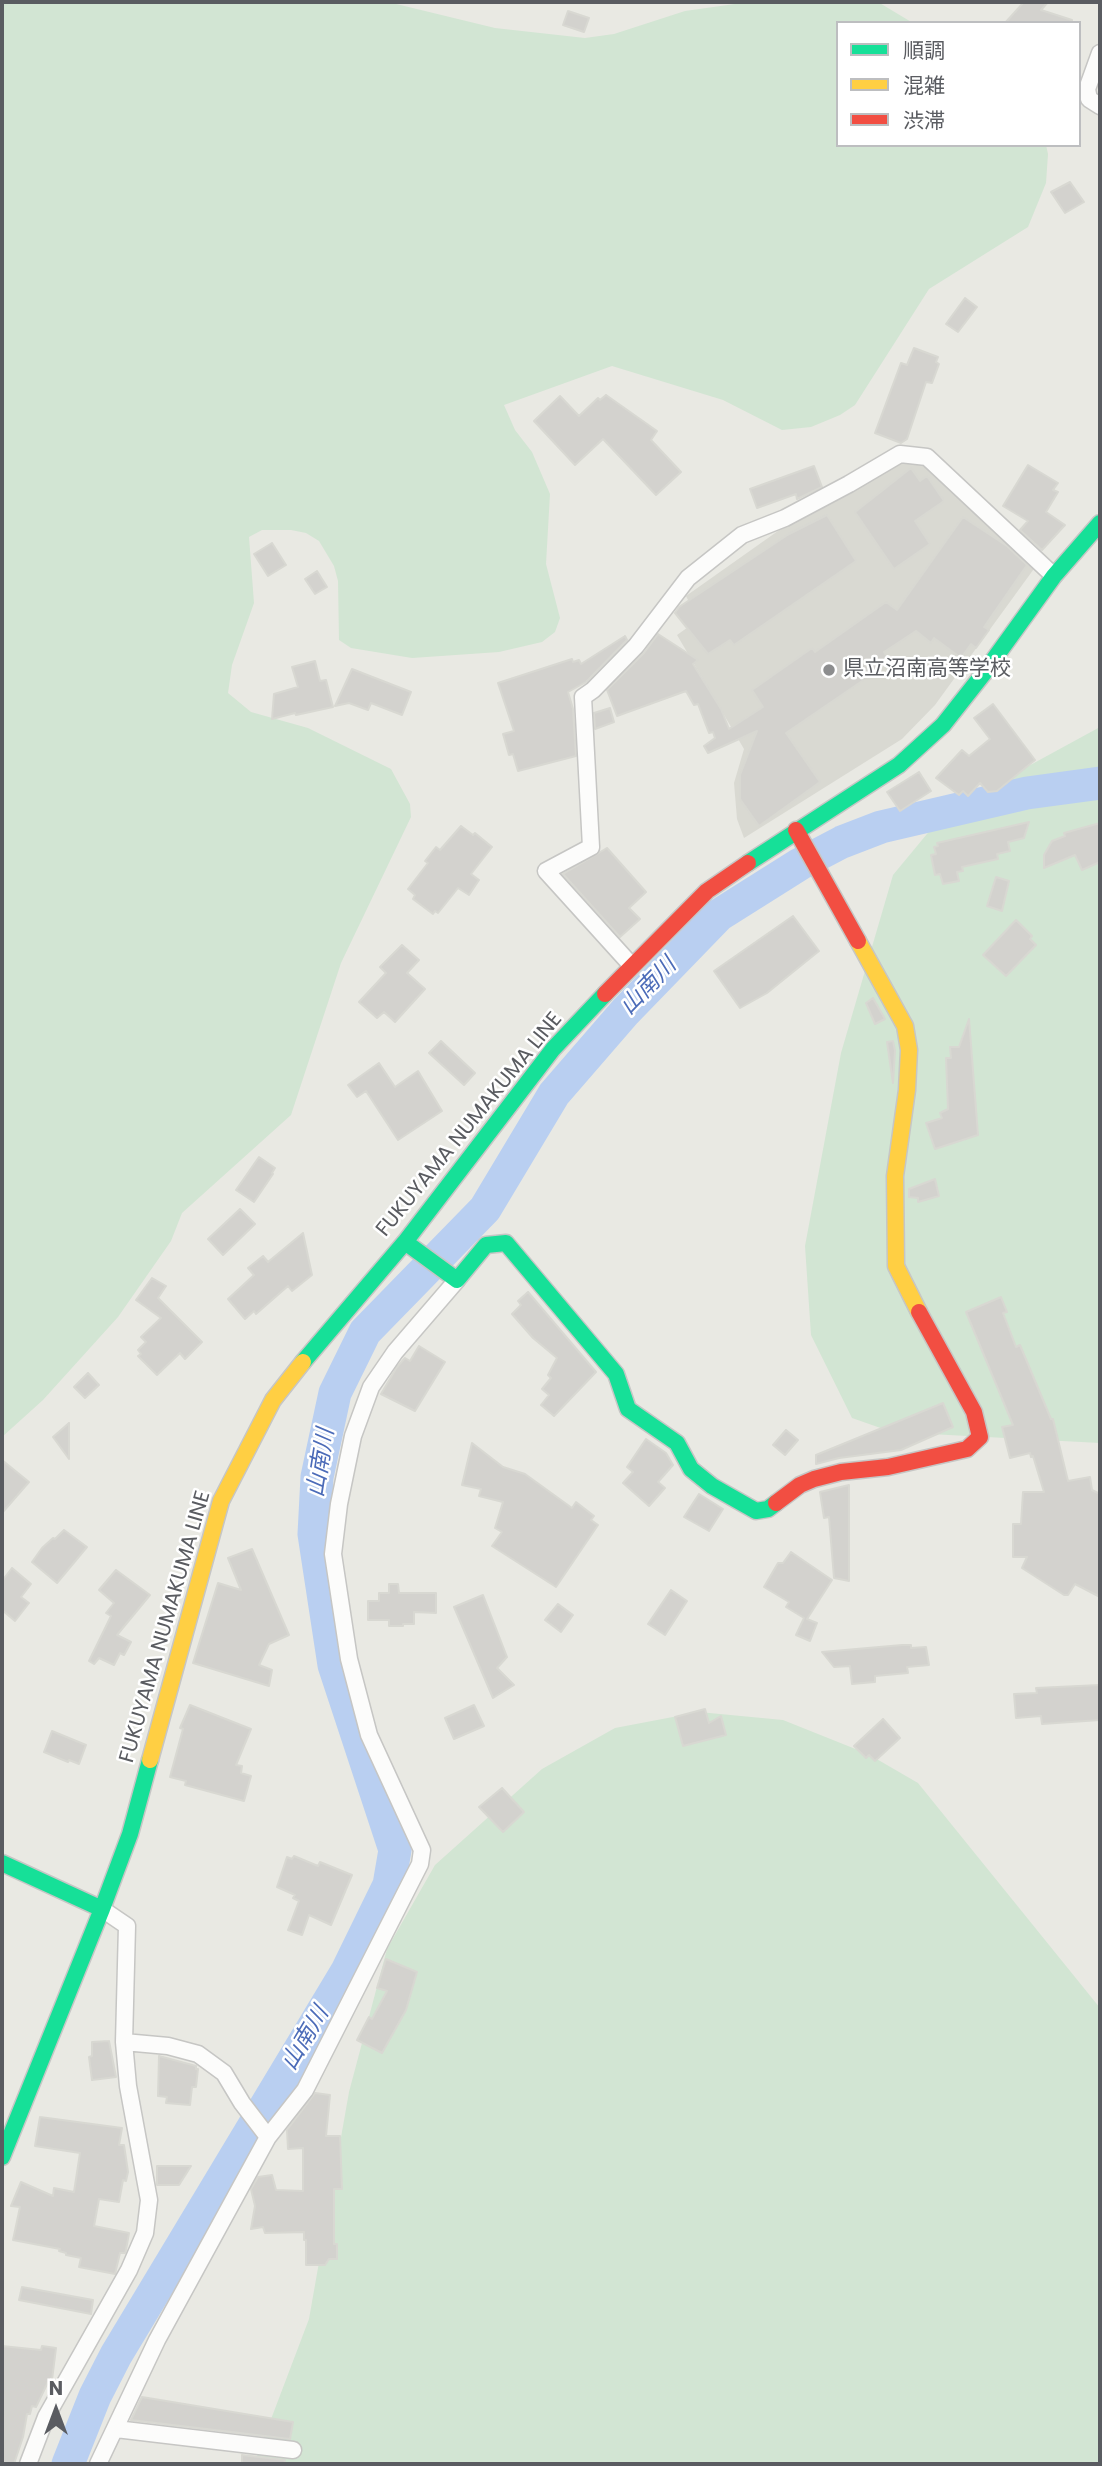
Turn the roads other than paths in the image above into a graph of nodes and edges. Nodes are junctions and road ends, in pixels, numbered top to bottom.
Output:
1 (1100, 53) edge
2 (1100, 106) edge
3 (1100, 523) edge
4 (1054, 576) junction
5 (799, 836) junction
6 (632, 966) junction
7 (405, 1242) junction
8 (455, 1278) junction
9 (2, 1863) edge
10 (102, 1909) junction
11 (124, 2042) junction
12 (265, 2133) junction
13 (2, 2157) edge
14 (116, 2429) junction
15 (293, 2450) dead end
16 (29, 2464) edge
17 (99, 2464) edge

1 - 2 street
3 - 4 main road, FUKUYAMA NUMAKUMA LINE
4 - 5 main road, FUKUYAMA NUMAKUMA LINE
4 - 6 street
5 - 6 main road, FUKUYAMA NUMAKUMA LINE
5 - 8 main road
6 - 7 main road, FUKUYAMA NUMAKUMA LINE
7 - 8 main road
7 - 10 main road, FUKUYAMA NUMAKUMA LINE
8 - 12 street
9 - 10 main road
10 - 11 street
10 - 13 main road, FUKUYAMA NUMAKUMA LINE
11 - 12 street
11 - 16 street
12 - 14 street
14 - 15 street
14 - 17 street

